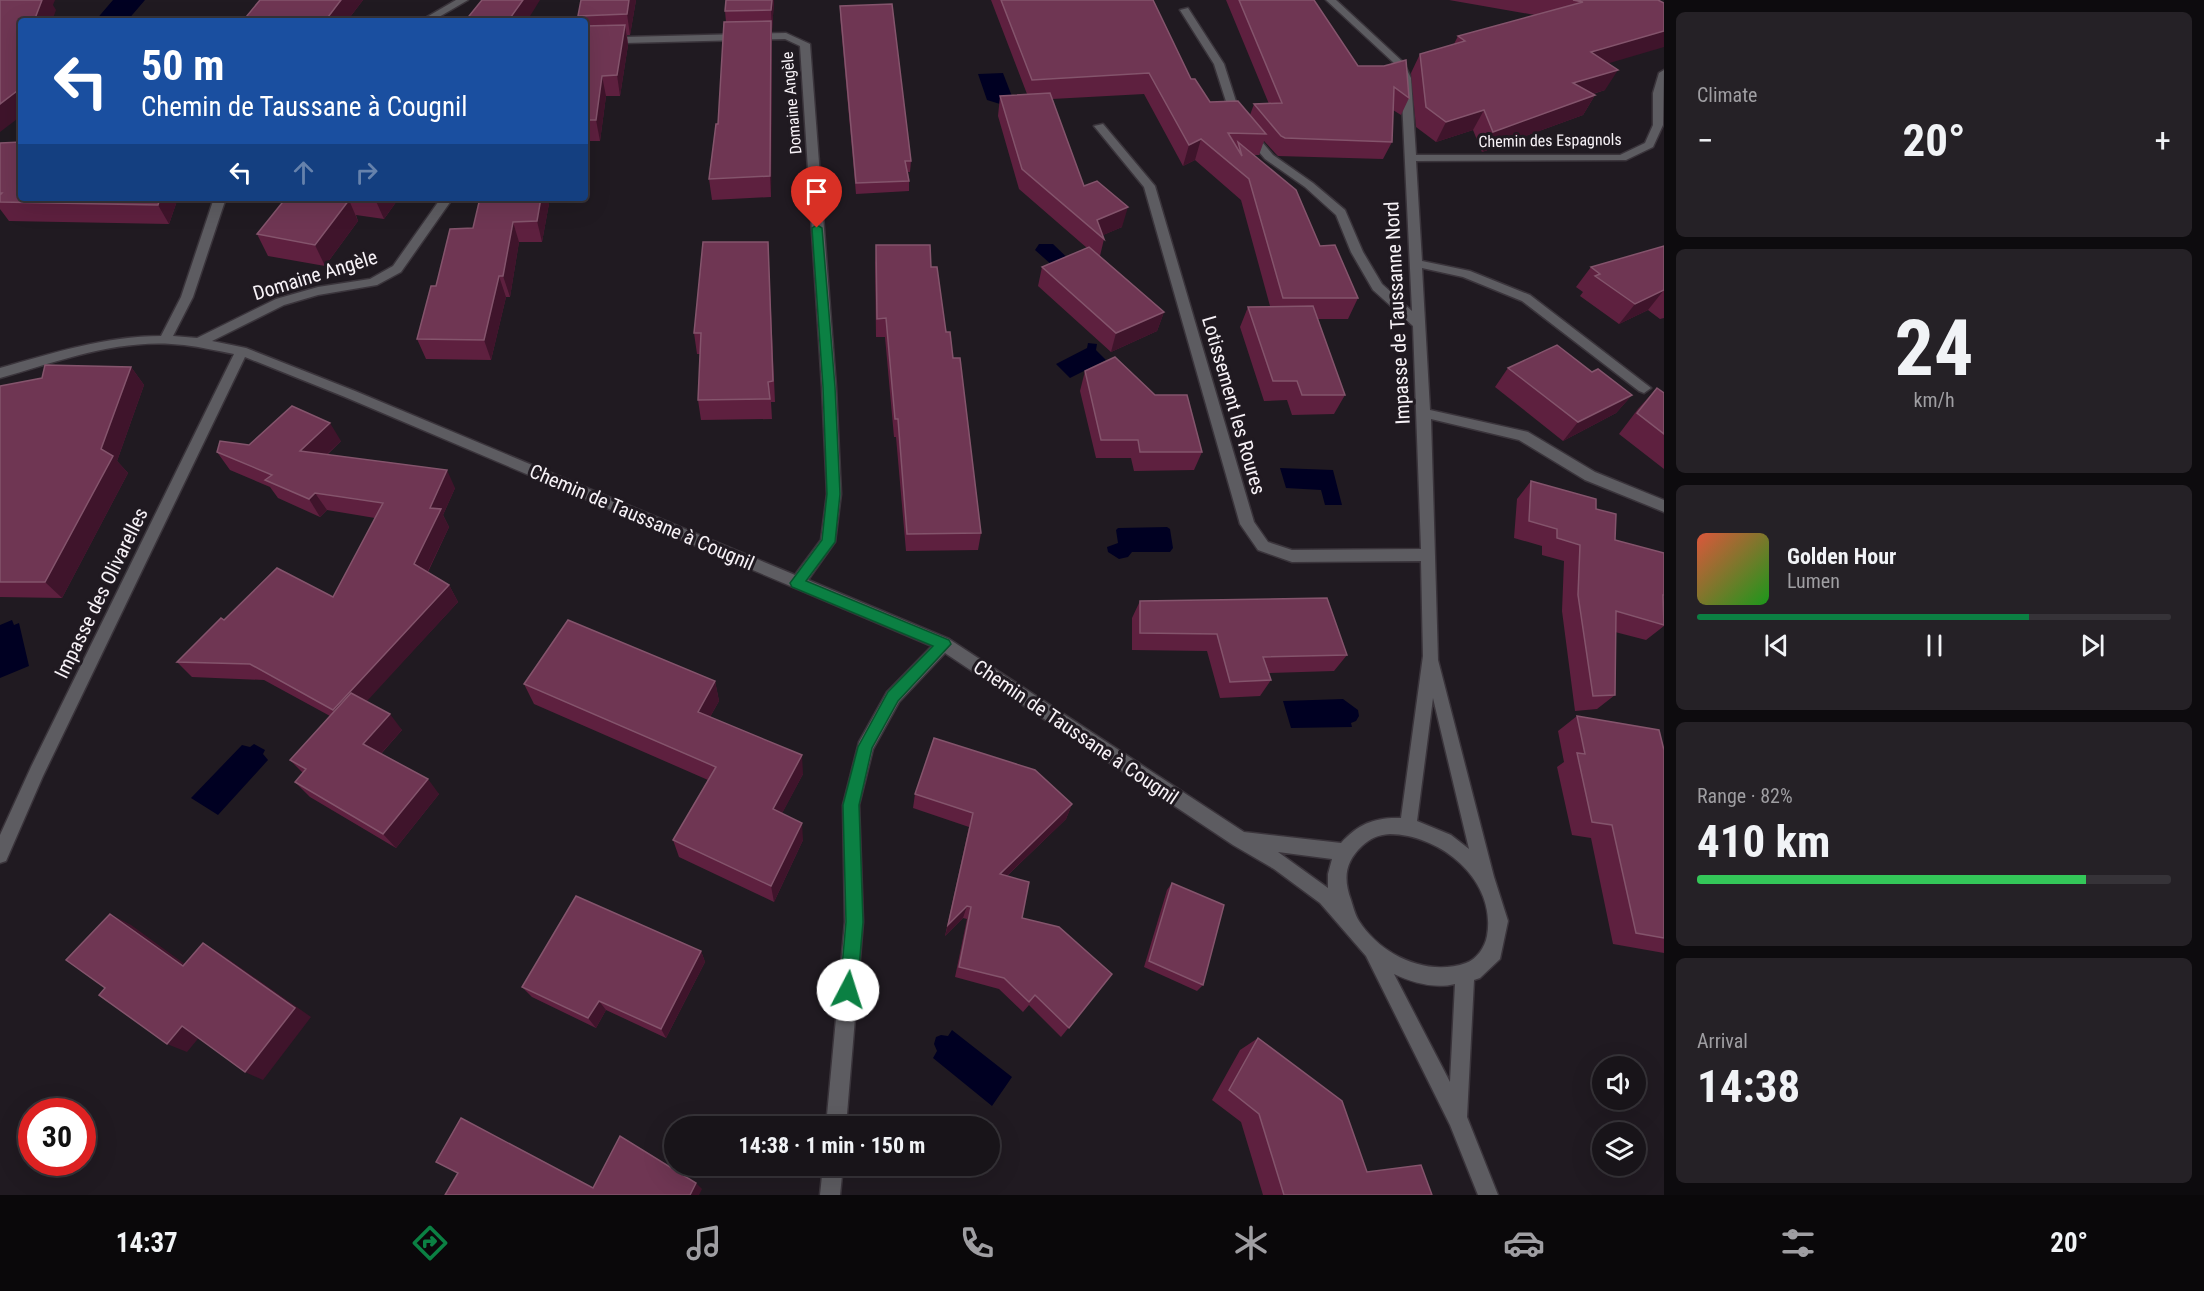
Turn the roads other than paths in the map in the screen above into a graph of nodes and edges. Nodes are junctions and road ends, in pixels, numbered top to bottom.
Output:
1 (463, 0) edge
2 (1331, 0) edge
3 (1185, 10) dead end
4 (430, 18) edge
5 (588, 41) edge
6 (1664, 73) edge
7 (1099, 126) dead end
8 (1410, 158) junction
9 (219, 201) edge
10 (445, 201) edge
11 (1415, 263) junction
12 (1419, 324) junction
13 (165, 339) junction
14 (200, 342) junction
15 (242, 351) junction
16 (0, 373) edge
17 (1644, 388) dead end
18 (1424, 413) junction
19 (1664, 506) edge
20 (1428, 555) junction
21 (797, 583) junction
22 (944, 644) junction
23 (1431, 656) junction
24 (1408, 826) junction
25 (1239, 839) junction
26 (1343, 852) junction
27 (0, 855) edge
28 (1485, 877) junction
29 (1351, 926) junction
30 (1374, 953) junction
31 (1465, 976) junction
32 (837, 1116) edge
33 (1458, 1119) junction
34 (832, 1176) edge
35 (830, 1195) edge
36 (1488, 1195) edge

1 - 4 street
2 - 8 street, Impasse de Taussanne Nord
3 - 12 street
5 - 21 street, Domaine Angèle
6 - 8 street, Chemin des Espagnols
7 - 20 street, Lotissement les Roures
8 - 11 street, Impasse de Taussanne Nord
9 - 13 street
10 - 14 street, Domaine Angèle
11 - 12 street, Impasse de Taussanne Nord
11 - 17 street
12 - 18 street, Impasse de Taussanne Nord
13 - 14 street, Chemin de Taussane à Cougnil
13 - 16 street, Chemin de Taussane à Cougnil
14 - 15 street, Chemin de Taussane à Cougnil
15 - 21 street, Chemin de Taussane à Cougnil
15 - 27 street, Impasse des Olivarelles
18 - 19 street
18 - 20 street, Impasse de Taussanne Nord
20 - 23 street, Impasse de Taussanne Nord
21 - 22 street, Chemin de Taussane à Cougnil
22 - 25 street, Chemin de Taussane à Cougnil
22 - 32 street
23 - 24 street, Impasse de Taussanne Nord
23 - 28 street, Impasse de Taussanne Nord
24 - 26 street
24 - 28 street
25 - 26 street, Chemin de Taussane à Cougnil
25 - 29 street, Chemin de Taussane à Cougnil
26 - 29 street, Chemin de Taussane à Cougnil
28 - 31 street
29 - 30 street, Chemin de Taussane à Cougnil
30 - 31 street, Chemin de Taussane à Cougnil
30 - 33 street, Chemin de Taussane à Cougnil
31 - 33 street, Chemin de Taussane à Cougnil
33 - 36 street, Chemin de Taussane à Cougnil
34 - 35 street

